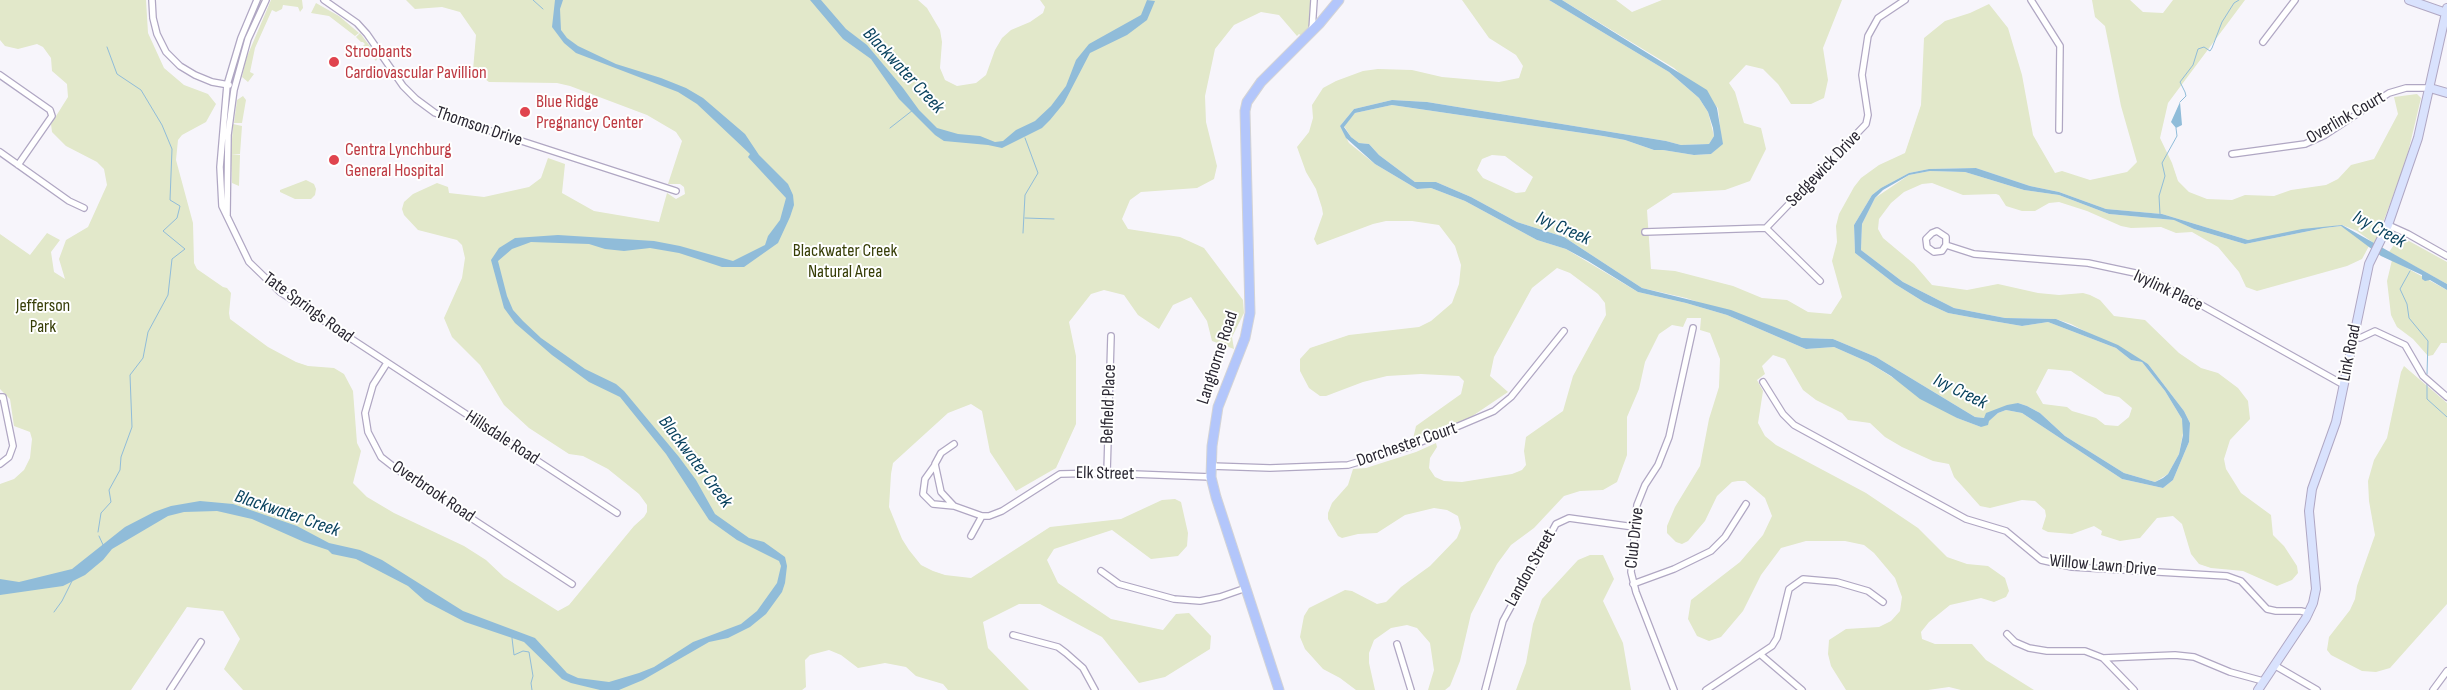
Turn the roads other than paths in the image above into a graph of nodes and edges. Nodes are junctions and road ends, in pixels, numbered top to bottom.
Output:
1 (152, 0) edge
2 (257, 0) edge
3 (266, 0) edge
4 (324, 0) edge
5 (1314, 0) edge
6 (1338, 0) edge
7 (1905, 0) edge
8 (2031, 0) edge
9 (2295, 0) edge
10 (2409, 0) edge
11 (2446, 11) edge
12 (1312, 31) junction
13 (2263, 42) dead end
14 (0, 75) edge
15 (227, 85) junction
16 (235, 87) junction
17 (2430, 88) junction
18 (2447, 93) edge
19 (2059, 130) dead end
20 (0, 152) edge
21 (2232, 154) dead end
22 (18, 165) junction
23 (676, 191) dead end
24 (84, 208) dead end
25 (228, 215) junction
26 (2388, 225) junction
27 (1766, 228) junction
28 (1645, 232) dead end
29 (1946, 245) dead end
30 (2447, 256) edge
31 (1820, 281) dead end
32 (1693, 328) dead end
33 (1564, 332) dead end
34 (1111, 336) dead end
35 (2353, 338) junction
36 (387, 363) junction
37 (1763, 382) dead end
38 (2344, 385) junction
39 (1, 397) edge
40 (2447, 397) edge
41 (954, 444) dead end
42 (0, 464) edge
43 (935, 464) junction
44 (1211, 466) junction
45 (1106, 473) junction
46 (1211, 477) junction
47 (1746, 504) dead end
48 (954, 506) junction
49 (617, 513) dead end
50 (982, 516) junction
51 (1634, 527) junction
52 (971, 536) dead end
53 (1101, 571) dead end
54 (572, 584) dead end
55 (1633, 584) junction
56 (1246, 588) junction
57 (1883, 602) dead end
58 (2309, 614) junction
59 (2006, 634) dead end
60 (1013, 635) dead end
61 (201, 642) dead end
62 (1397, 644) dead end
63 (1761, 655) junction
64 (2104, 658) junction
65 (2274, 665) junction
66 (2447, 671) edge
67 (2263, 681) junction
68 (170, 690) edge
69 (1095, 690) edge
70 (1277, 690) edge
71 (1412, 690) edge
72 (1485, 690) edge
73 (1674, 690) edge
74 (1706, 690) edge
75 (1802, 690) edge
76 (2134, 690) edge
77 (2258, 690) edge
78 (2317, 690) edge
79 (2433, 690) edge

1 - 15 street
2 - 15 street, Tate Springs Road
3 - 16 street, Tate Springs Road
4 - 23 street, Thomson Drive
5 - 12 street
6 - 12 main road, Langhorne Road
7 - 27 street, Sedgewick Drive
8 - 19 street
9 - 13 street
10 - 11 street
11 - 17 street, Link Road
12 - 44 main road, Langhorne Road
14 - 22 street
15 - 16 street
15 - 25 street, Tate Springs Road
16 - 25 street, Tate Springs Road
17 - 18 street
17 - 21 street, Overlink Court
17 - 26 street, Link Road
20 - 22 street
22 - 24 street
25 - 36 street, Tate Springs Road
26 - 30 street
26 - 35 street, Link Road
27 - 28 street
27 - 31 street
29 - 38 street, Ivylink Place
32 - 51 street, Club Drive
33 - 44 street, Dorchester Court
34 - 45 street, Belfield Place
35 - 38 street, Link Road
35 - 40 street
36 - 49 street, Hillsdale Road
36 - 54 street, Overbrook Road
37 - 58 street, Willow Lawn Drive
38 - 58 street, Link Road
39 - 42 street
41 - 43 street
43 - 48 street
43 - 48 street
44 - 46 main road, Langhorne Road
45 - 46 street, Elk Street
45 - 50 street, Elk Street
46 - 56 main road, Langhorne Road
47 - 55 street
48 - 50 street
50 - 52 street
51 - 55 street, Club Drive
51 - 72 street, Landon Street
53 - 56 street
55 - 73 street, Club Drive
56 - 70 main road, Langhorne Road
57 - 63 street
58 - 65 street, Link Road
59 - 64 street
60 - 69 street
61 - 68 street
62 - 71 street
63 - 74 street
63 - 75 street
64 - 67 street
64 - 76 street
65 - 67 street, Link Road
65 - 78 street
66 - 79 street
67 - 77 street, Link Road

